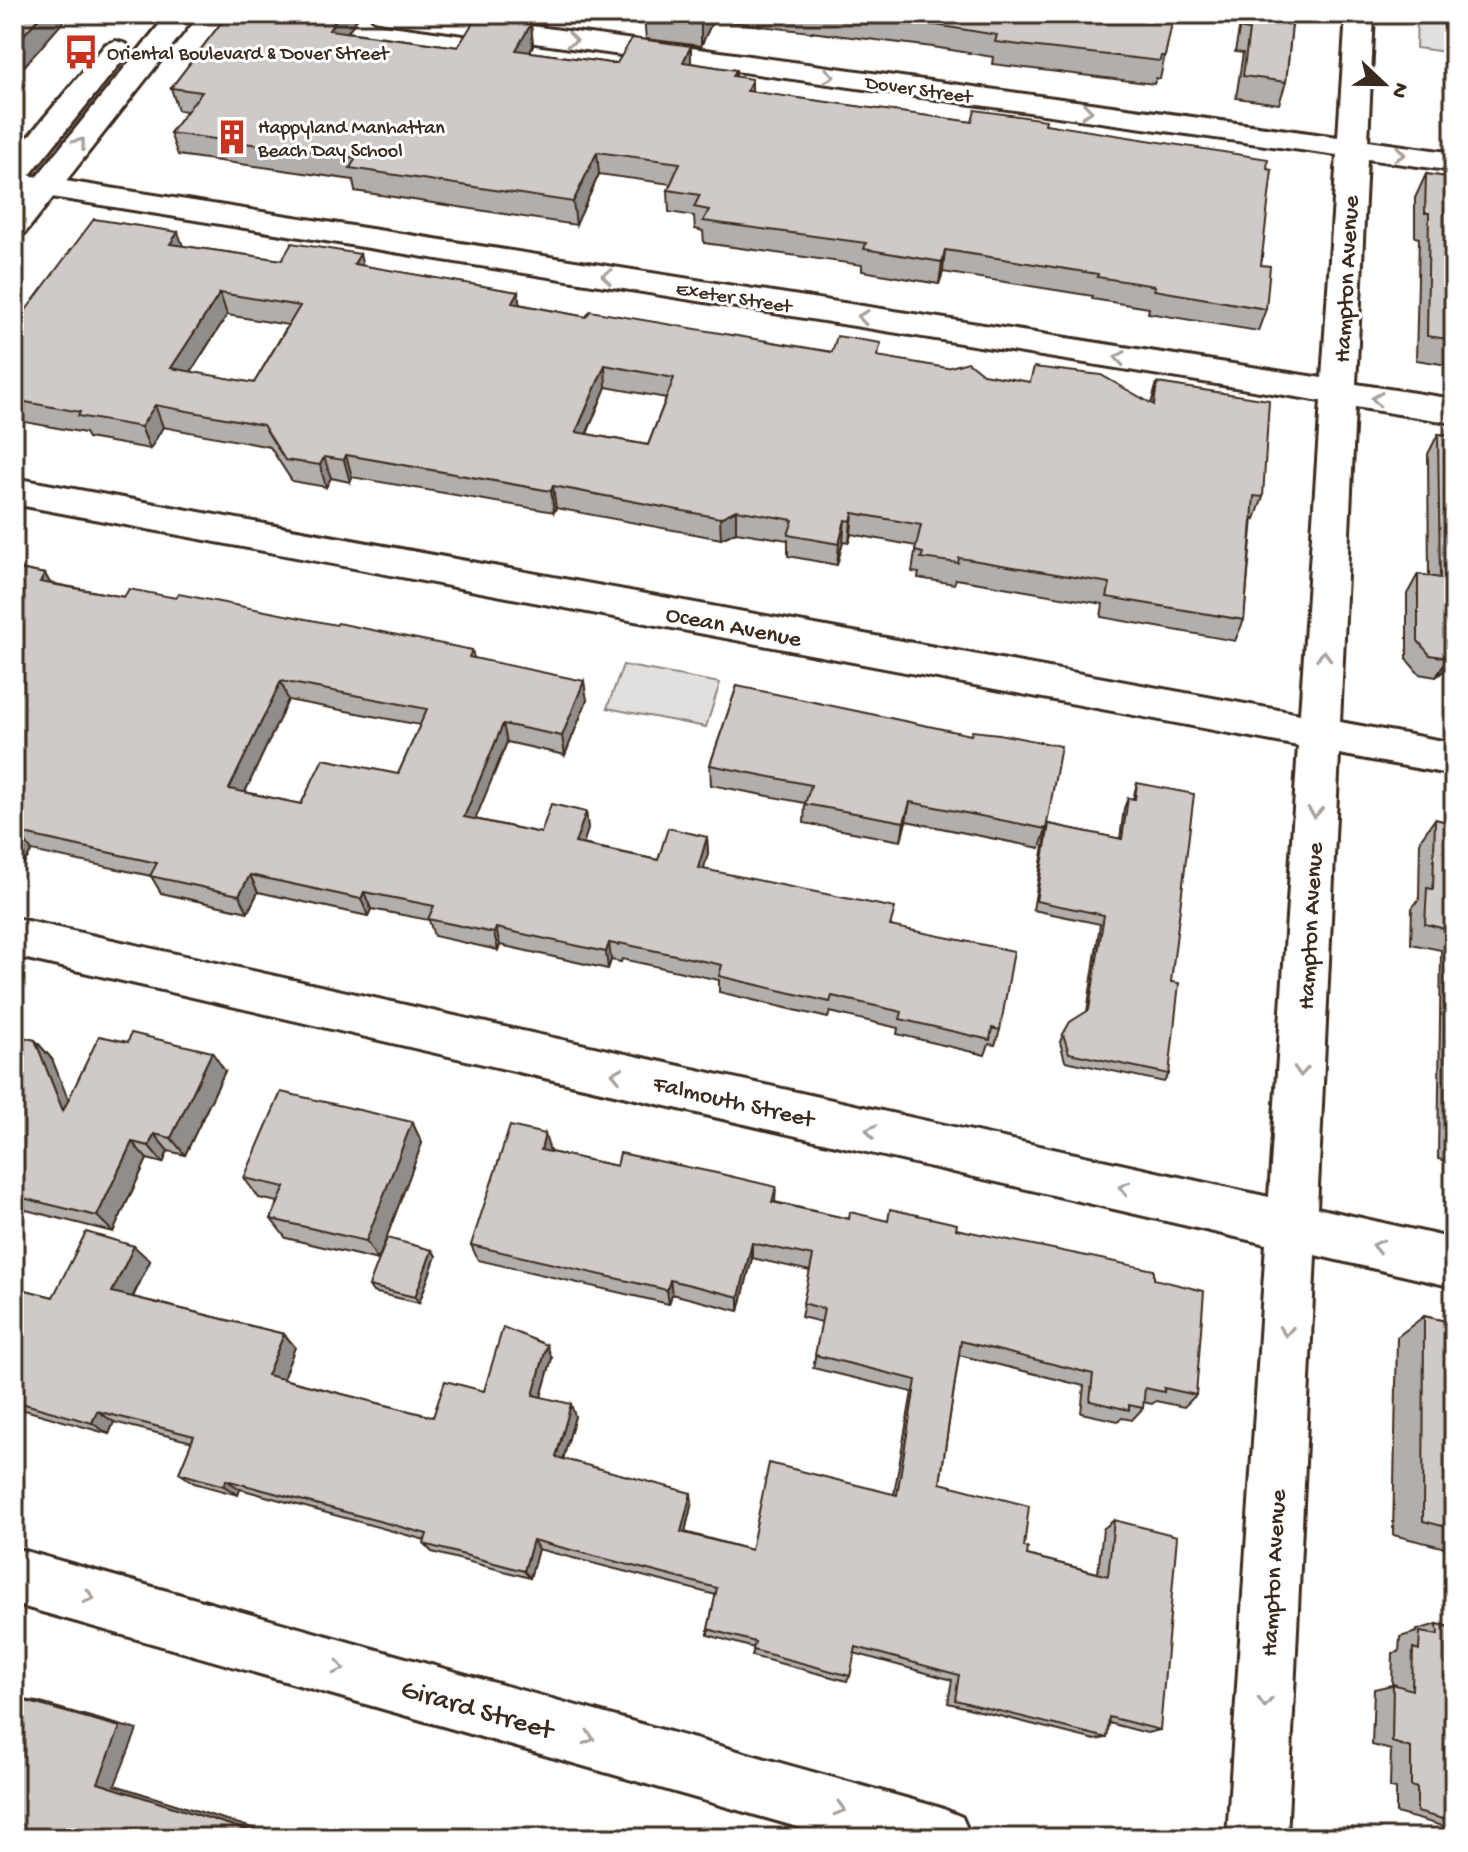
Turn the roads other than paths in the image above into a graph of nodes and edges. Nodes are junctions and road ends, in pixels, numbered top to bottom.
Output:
1 (183, 14) edge
2 (384, 14) edge
3 (1360, 14) edge
4 (137, 25) dead end
5 (1353, 148) junction
6 (1454, 162) edge
7 (14, 174) edge
8 (29, 184) edge
9 (14, 226) edge
10 (1339, 393) junction
11 (1454, 411) edge
12 (14, 491) edge
13 (1320, 734) junction
14 (1454, 759) edge
15 (14, 937) edge
16 (1292, 1226) junction
17 (1454, 1263) edge
18 (14, 1576) edge
19 (941, 1838) edge
20 (1257, 1838) edge

8 -> 1 street
2 -> 5 street, Dover Street
3 - 5 street, Hampton Avenue
4 - 7 street
5 -> 6 street, Dover Street
5 - 10 street, Hampton Avenue
8 - 9 street
10 -> 8 street, Exeter Street
11 -> 10 street, Exeter Street
13 -> 10 street, Hampton Avenue
12 - 13 street, Ocean Avenue
13 - 14 street, Ocean Avenue
13 -> 16 street, Hampton Avenue
16 -> 15 street, Falmouth Street
17 -> 16 street, Falmouth Street
16 -> 20 street, Hampton Avenue
18 -> 19 street, Girard Street

